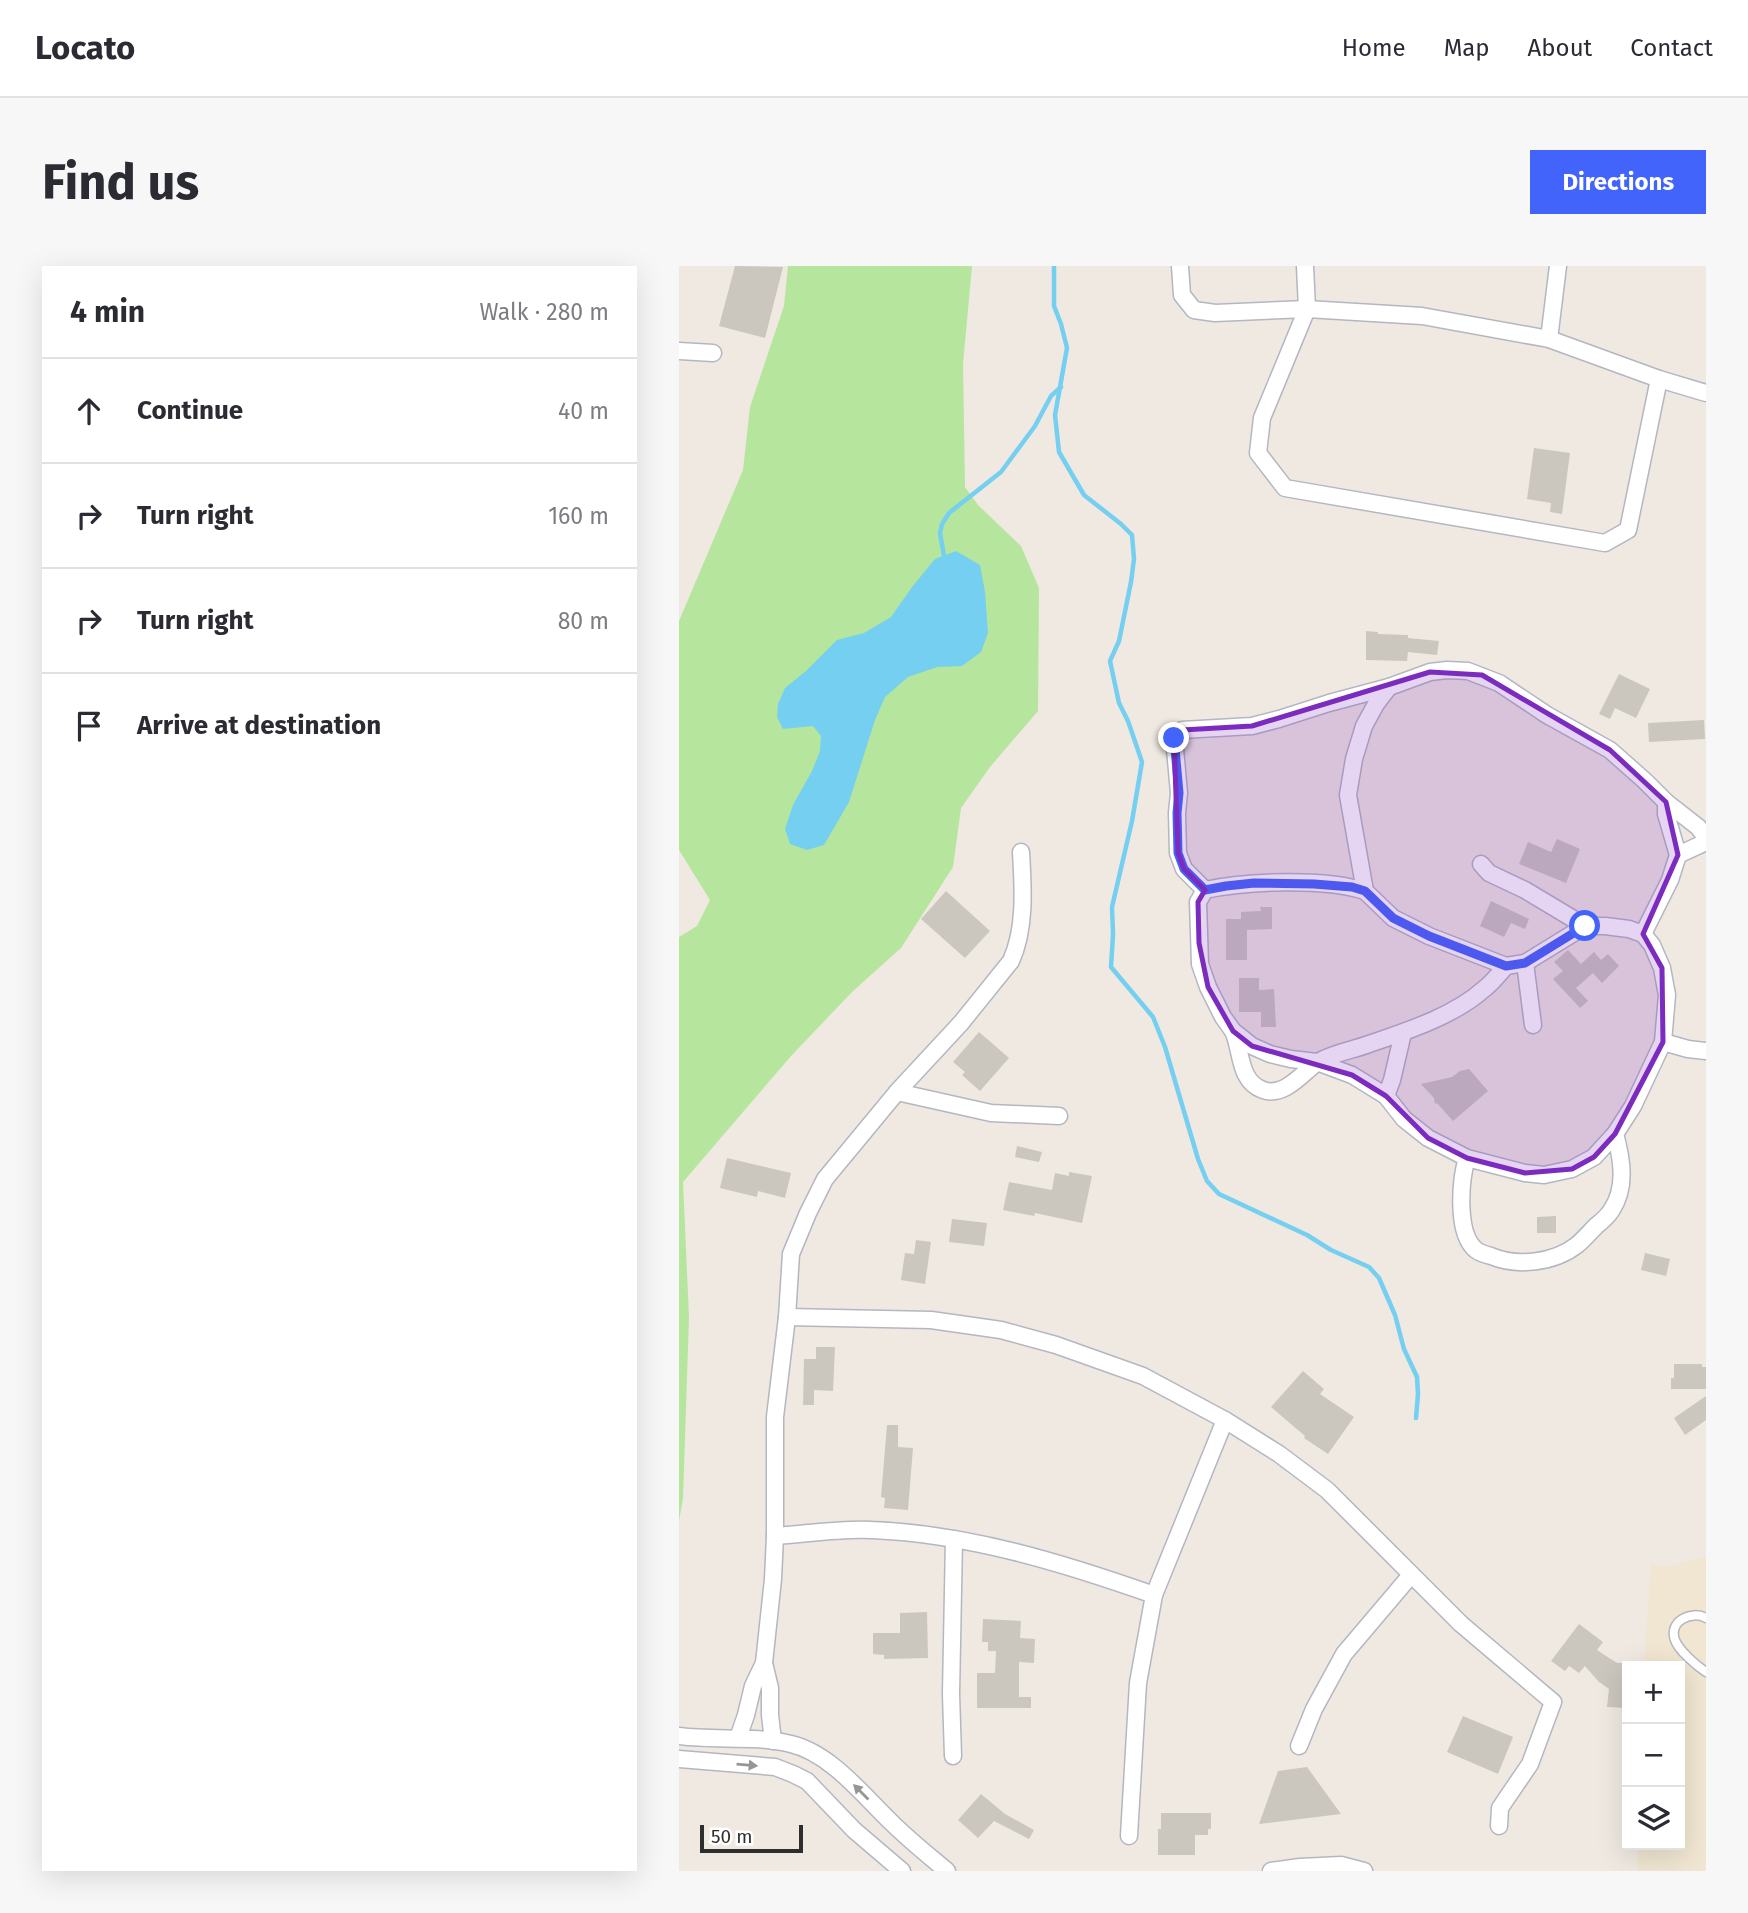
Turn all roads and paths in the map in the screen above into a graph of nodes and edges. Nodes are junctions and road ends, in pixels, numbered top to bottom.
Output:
1 (1180, 266) edge
2 (1305, 266) edge
3 (1558, 266) edge
4 (1307, 309) junction
5 (1549, 339) junction
6 (679, 351) edge
7 (713, 353) dead end
8 (1659, 379) junction
9 (1706, 393) edge
10 (1389, 687) junction
11 (1666, 802) junction
12 (1706, 840) edge
13 (1021, 852) dead end
14 (1678, 855) junction
15 (1481, 864) dead end
16 (1205, 890) junction
17 (1365, 891) junction
18 (1585, 926) junction
19 (1643, 934) junction
20 (1525, 963) junction
21 (1506, 966) junction
22 (1533, 1025) dead end
23 (1233, 1031) junction
24 (1403, 1033) junction
25 (1663, 1042) junction
26 (1706, 1051) edge
27 (1317, 1062) junction
28 (897, 1092) junction
29 (1385, 1096) junction
30 (1059, 1116) dead end
31 (1615, 1134) junction
32 (1467, 1158) junction
33 (787, 1317) junction
34 (1225, 1420) junction
35 (775, 1536) junction
36 (954, 1539) junction
37 (1411, 1575) junction
38 (1154, 1595) junction
39 (1706, 1618) edge
40 (764, 1663) junction
41 (1706, 1672) edge
42 (679, 1736) edge
43 (738, 1738) junction
44 (773, 1741) junction
45 (1299, 1746) dead end
46 (953, 1756) dead end
47 (679, 1759) edge
48 (891, 1822) junction
49 (1499, 1826) dead end
50 (1129, 1836) dead end
51 (866, 1840) junction
52 (914, 1843) junction
53 (899, 1868) edge
54 (947, 1871) edge
55 (1271, 1871) edge
56 (1364, 1871) edge

1 - 4 street
2 - 4 street
3 - 5 street
4 - 5 street
4 - 8 street
5 - 8 street
6 - 7 street
8 - 9 street
10 - 11 street
10 - 16 street
10 - 17 street
11 - 12 street
11 - 14 street
12 - 14 street
13 - 28 street
14 - 19 street
15 - 18 street
16 - 17 street
16 - 23 street
17 - 21 street
18 - 19 street
18 - 20 street
19 - 25 street
20 - 21 street
20 - 22 street
21 - 24 street
23 - 27 street
23 - 27 street
24 - 27 street
24 - 29 street
25 - 26 street
25 - 31 street
27 - 29 street
28 - 30 street
28 - 33 street
29 - 32 street
31 - 32 street
31 - 32 street
33 - 34 street
33 - 35 street
34 - 37 street
34 - 38 street
35 - 36 street
35 - 40 street
36 - 38 street
36 - 46 street
37 - 45 street
37 - 49 street
38 - 50 street
39 - 41 lane
40 - 43 street
40 - 44 street
42 - 43 street
43 - 44 street
48 -> 44 street
47 -> 51 street
48 - 51 street
48 - 52 street
51 - 53 street
52 - 53 street
52 - 54 street
55 - 56 street

